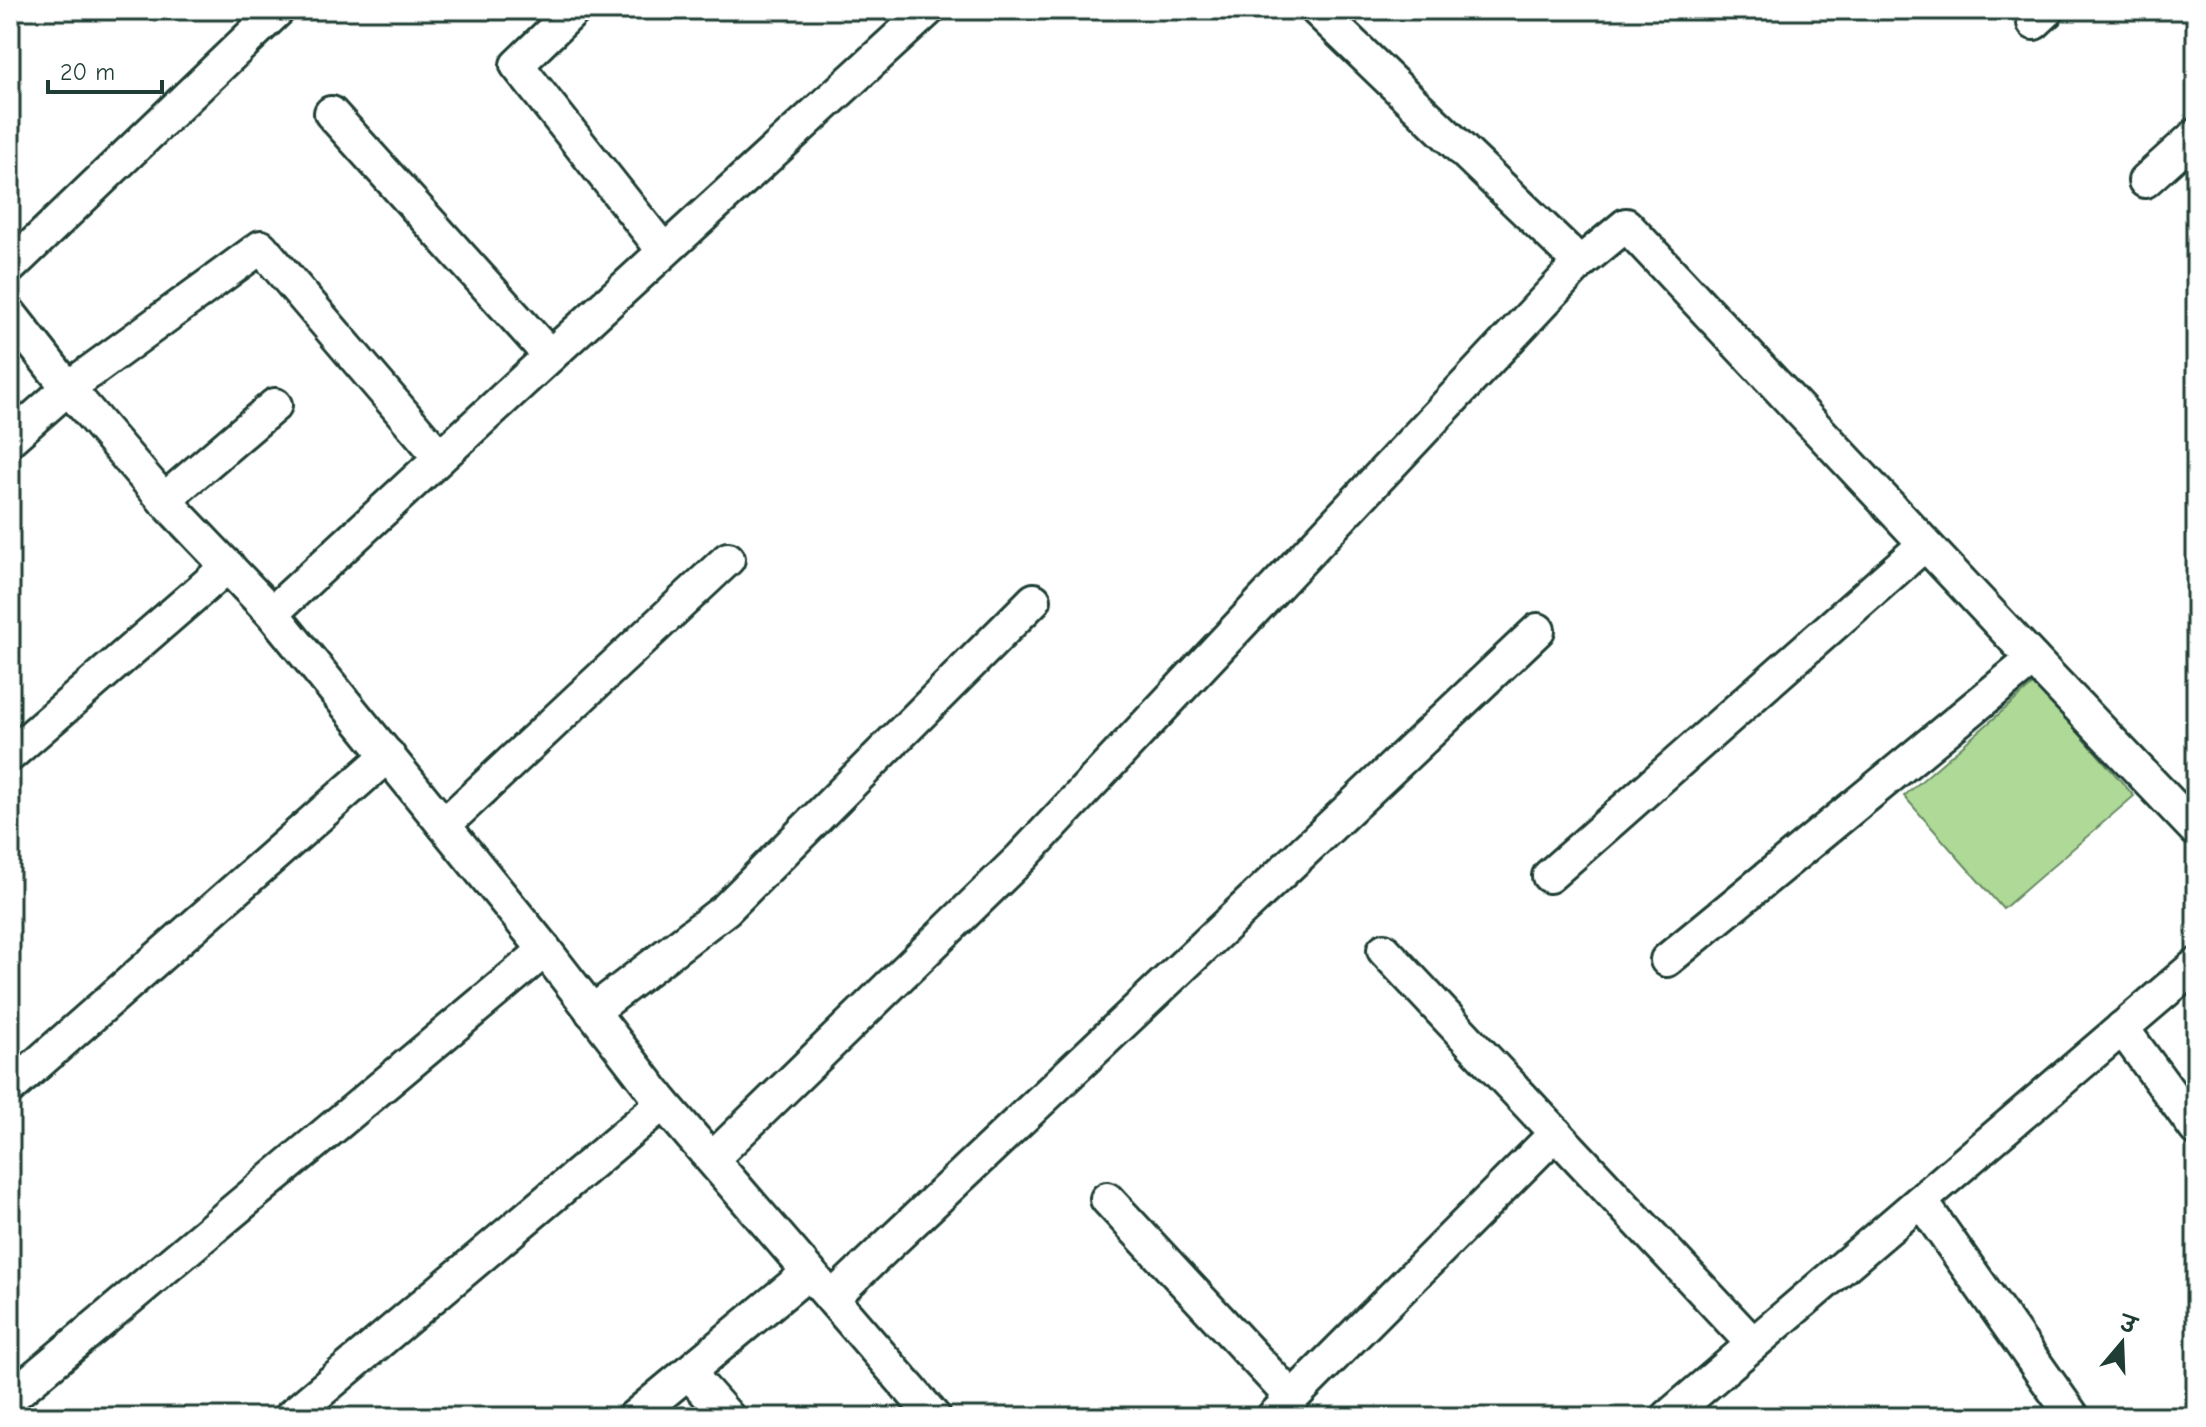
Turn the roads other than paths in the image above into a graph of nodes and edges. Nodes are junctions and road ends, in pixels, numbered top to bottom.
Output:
1 (278, 10) edge
2 (574, 10) edge
3 (928, 10) edge
4 (1317, 10) edge
5 (331, 113) dead end
6 (2196, 135) edge
7 (2145, 181) dead end
8 (664, 251) junction
9 (1580, 263) junction
10 (10, 267) edge
11 (10, 314) edge
12 (550, 356) junction
13 (68, 388) junction
14 (275, 405) dead end
15 (10, 439) edge
16 (440, 457) junction
17 (164, 500) junction
18 (1925, 544) junction
19 (728, 559) dead end
20 (228, 566) junction
21 (1034, 600) dead end
22 (272, 613) junction
23 (1538, 630) dead end
24 (2033, 659) junction
25 (10, 755) edge
26 (388, 755) junction
27 (444, 825) junction
28 (2196, 830) edge
29 (1549, 876) dead end
30 (545, 950) junction
31 (1384, 950) dead end
32 (1667, 960) dead end
33 (2196, 965) edge
34 (592, 1012) junction
35 (2122, 1028) junction
36 (10, 1088) edge
37 (663, 1103) junction
38 (2196, 1129) edge
39 (1556, 1133) junction
40 (712, 1159) junction
41 (1107, 1199) dead end
42 (1921, 1201) junction
43 (809, 1272) junction
44 (832, 1298) junction
45 (1753, 1344) junction
46 (688, 1372) junction
47 (10, 1398) edge
48 (1282, 1408) edge
49 (290, 1417) edge
50 (634, 1417) edge
51 (728, 1417) edge
52 (934, 1417) edge
53 (1668, 1417) edge
54 (2073, 1417) edge

1 - 10 street
2 - 8 street
3 - 8 street
4 - 9 street
5 - 12 street
6 - 7 street
8 - 12 street
9 - 18 street
9 - 40 street
11 - 13 street
12 - 16 street
13 - 15 street
13 - 16 street
13 - 17 street
14 - 17 street
16 - 22 street
17 - 20 street
18 - 24 street
18 - 29 street
19 - 27 street
20 - 22 street
20 - 25 street
21 - 34 street
22 - 26 street
23 - 44 street
24 - 28 street
24 - 32 street
26 - 27 street
26 - 36 street
27 - 30 street
30 - 34 street
30 - 47 street
31 - 39 street
33 - 35 street
34 - 37 street
35 - 38 street
35 - 42 street
37 - 40 street
37 - 49 street
39 - 45 street
39 - 48 street
40 - 43 street
41 - 48 street
42 - 45 street
42 - 54 street
43 - 44 street
43 - 46 street
44 - 52 street
45 - 53 street
46 - 50 street
46 - 51 street

